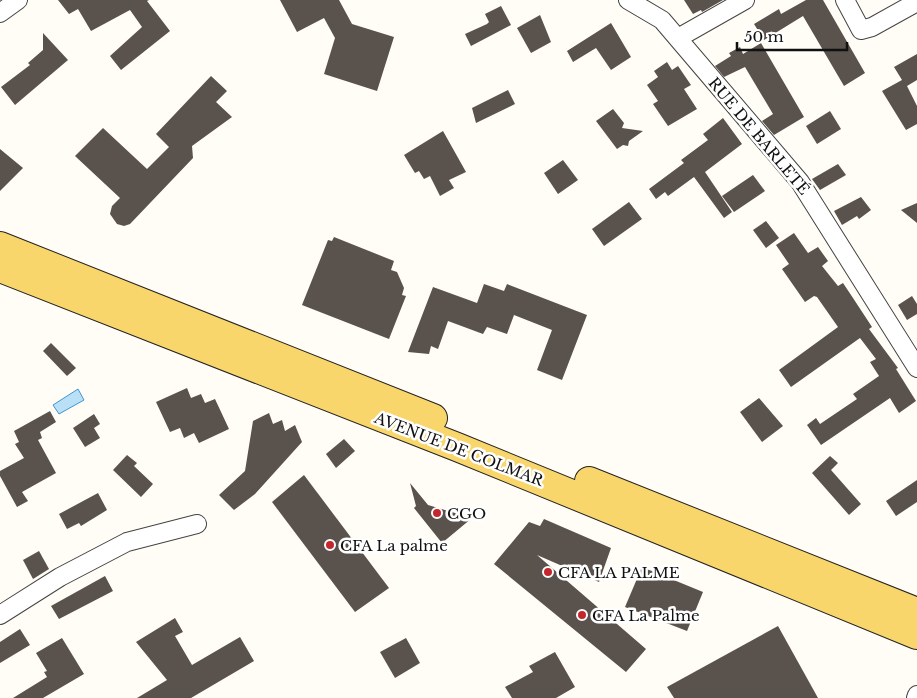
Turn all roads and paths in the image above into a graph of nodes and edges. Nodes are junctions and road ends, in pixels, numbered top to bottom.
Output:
1 (18, 0) edge
2 (628, 0) edge
3 (745, 0) edge
4 (845, 0) edge
5 (917, 2) edge
6 (0, 13) edge
7 (678, 38) junction
8 (0, 246) edge
9 (0, 268) edge
10 (917, 368) edge
11 (197, 524) dead end
12 (917, 612) edge
13 (0, 615) edge
14 (917, 635) edge

1 - 6 street
2 - 7 street, RUE DE BARLETÉ
3 - 7 street
4 - 5 street
7 - 10 street, RUE DE BARLETÉ
8 - 12 main road, AVENUE DE COLMAR
9 - 14 main road, AVENUE DE COLMAR
11 - 13 street

